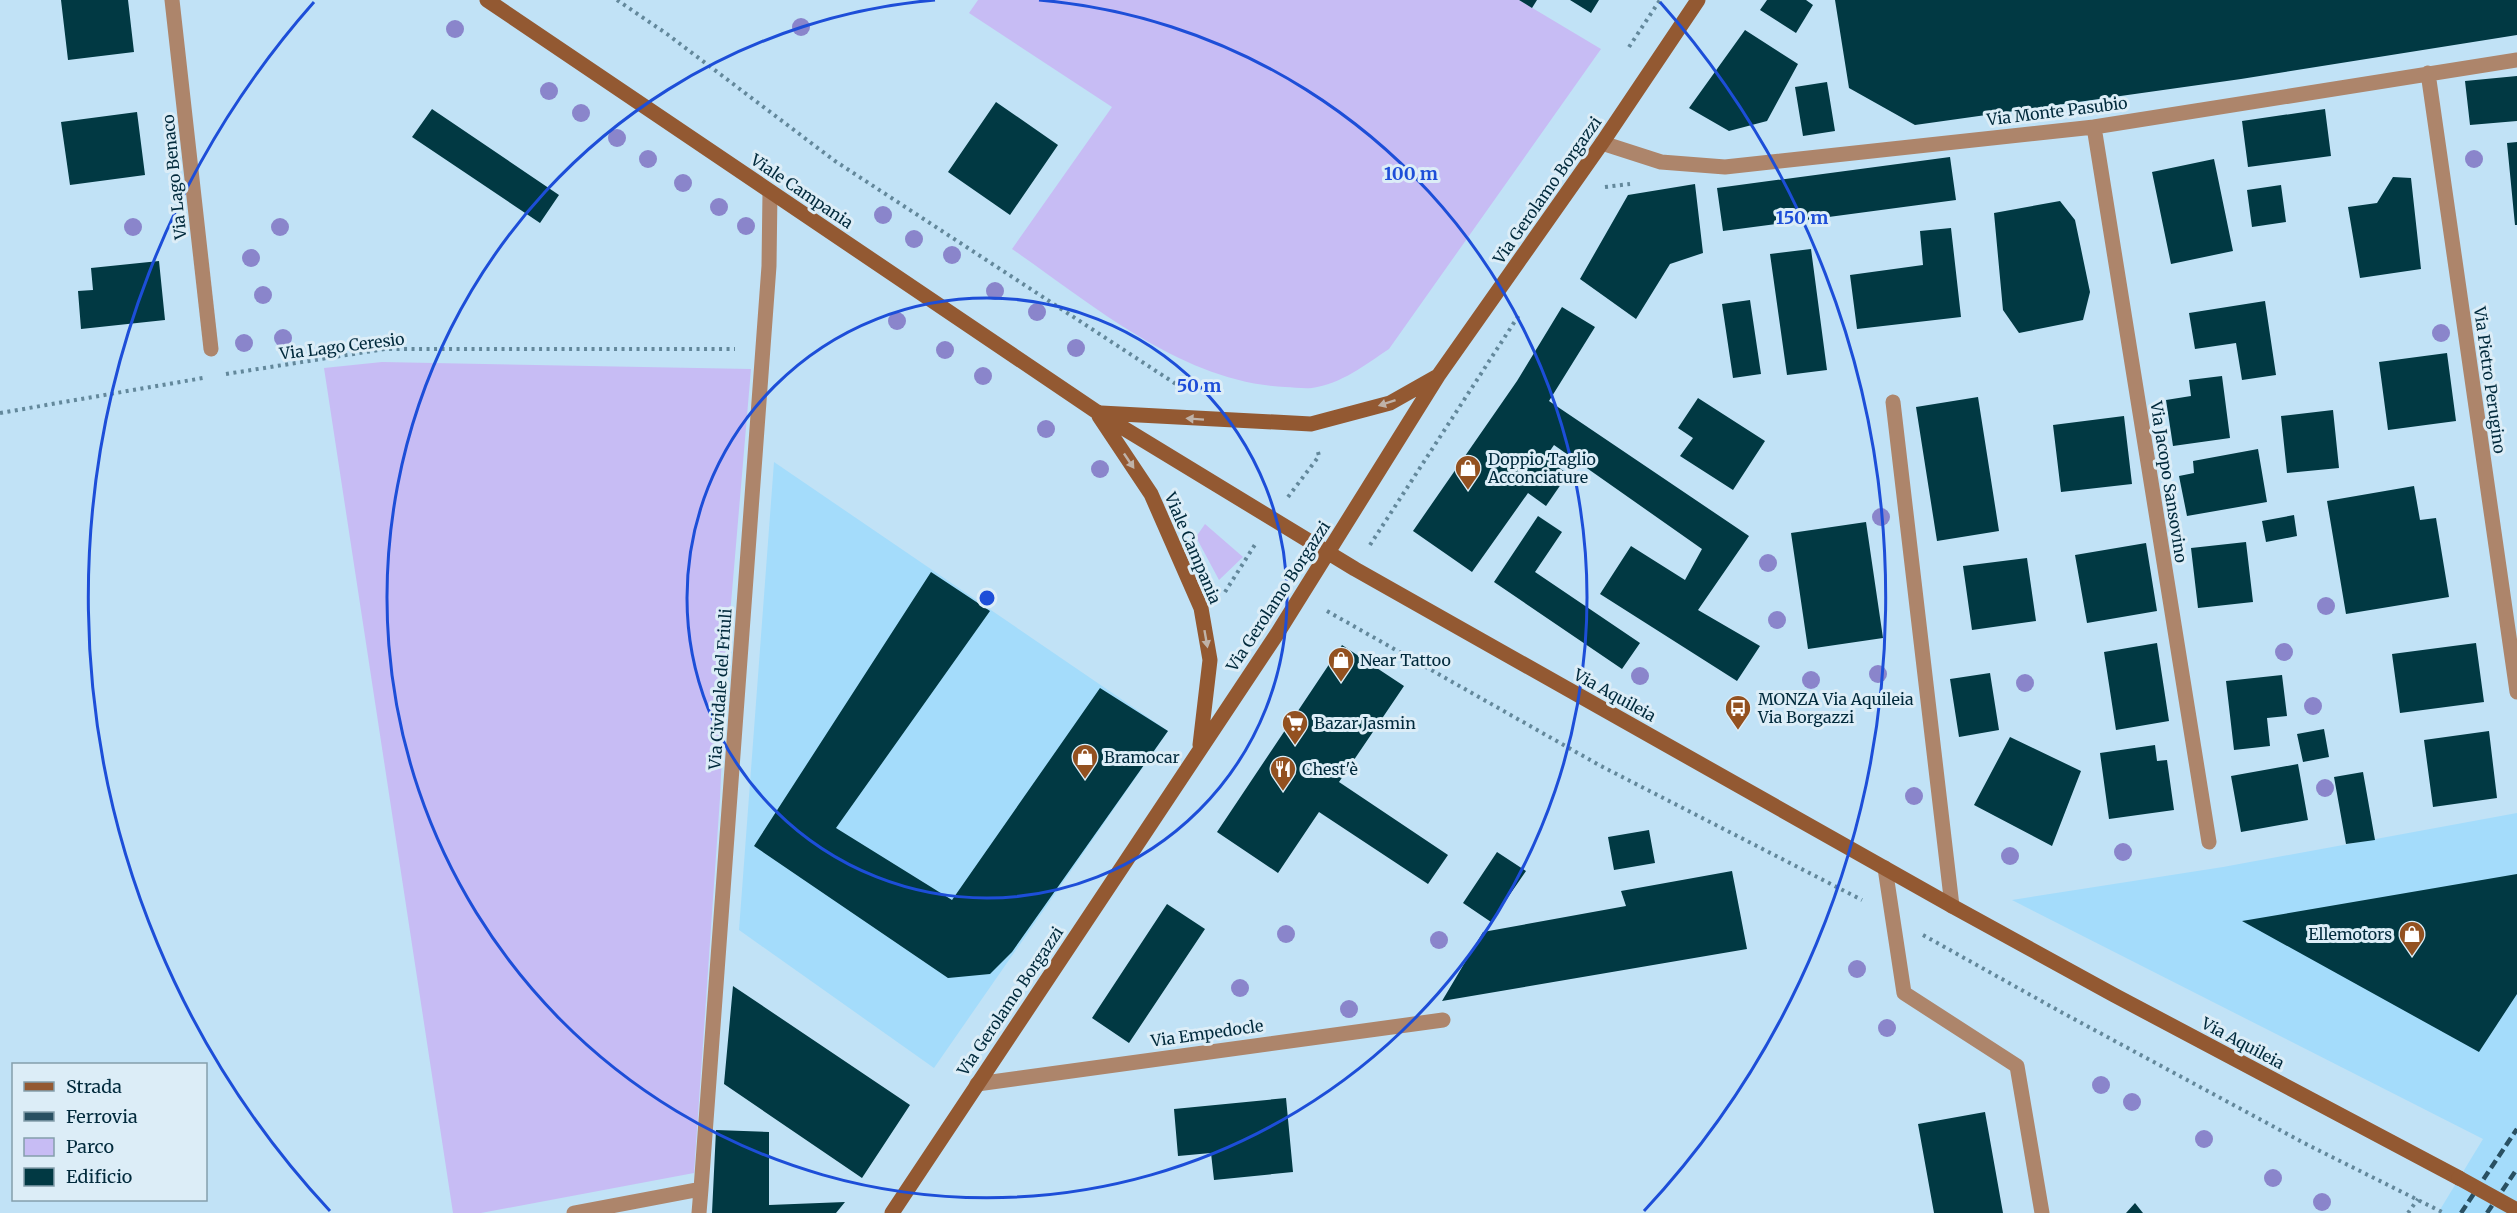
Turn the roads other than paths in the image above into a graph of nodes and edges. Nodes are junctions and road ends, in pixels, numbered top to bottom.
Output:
1 (172, 0) edge
2 (487, 0) edge
3 (1698, 0) edge
4 (2517, 60) edge
5 (2428, 73) junction
6 (2094, 127) junction
7 (1602, 143) junction
8 (770, 192) junction
9 (211, 349) dead end
10 (1438, 376) junction
11 (1893, 402) dead end
12 (1097, 412) junction
13 (1328, 552) junction
14 (2517, 692) edge
15 (1199, 748) junction
16 (2209, 842) dead end
17 (1886, 868) junction
18 (1952, 906) junction
19 (1443, 1020) dead end
20 (977, 1084) junction
21 (701, 1189) junction
22 (2517, 1210) edge
23 (574, 1213) edge
24 (699, 1213) edge
25 (892, 1213) edge
26 (2042, 1213) edge

1 - 9 street, Via Lago Benaco
2 - 8 street, Viale Campania
3 - 7 street, Via Gerolamo Borgazzi
4 - 5 street, Via Monte Pasubio
5 - 6 street, Via Monte Pasubio
5 - 14 street, Via Pietro Perugino
6 - 7 street, Via Monte Pasubio
6 - 16 street, Via Jacopo Sansovino
7 - 10 street, Via Gerolamo Borgazzi
8 - 12 street, Viale Campania
8 - 21 street, Via Cividale del Friuli
10 -> 12 street
10 - 13 street, Via Gerolamo Borgazzi
11 - 18 street
12 - 13 street, Viale Campania
12 -> 15 street, Viale Campania
13 - 15 street, Via Gerolamo Borgazzi
13 - 17 street, Via Aquileia
15 - 20 street, Via Gerolamo Borgazzi
17 - 18 street, Via Aquileia
17 - 26 street
18 - 22 street, Via Aquileia, bridge
19 - 20 street, Via Empedocle
20 - 25 street, Via Gerolamo Borgazzi
21 - 23 street
21 - 24 street, Via Cividale del Friuli

